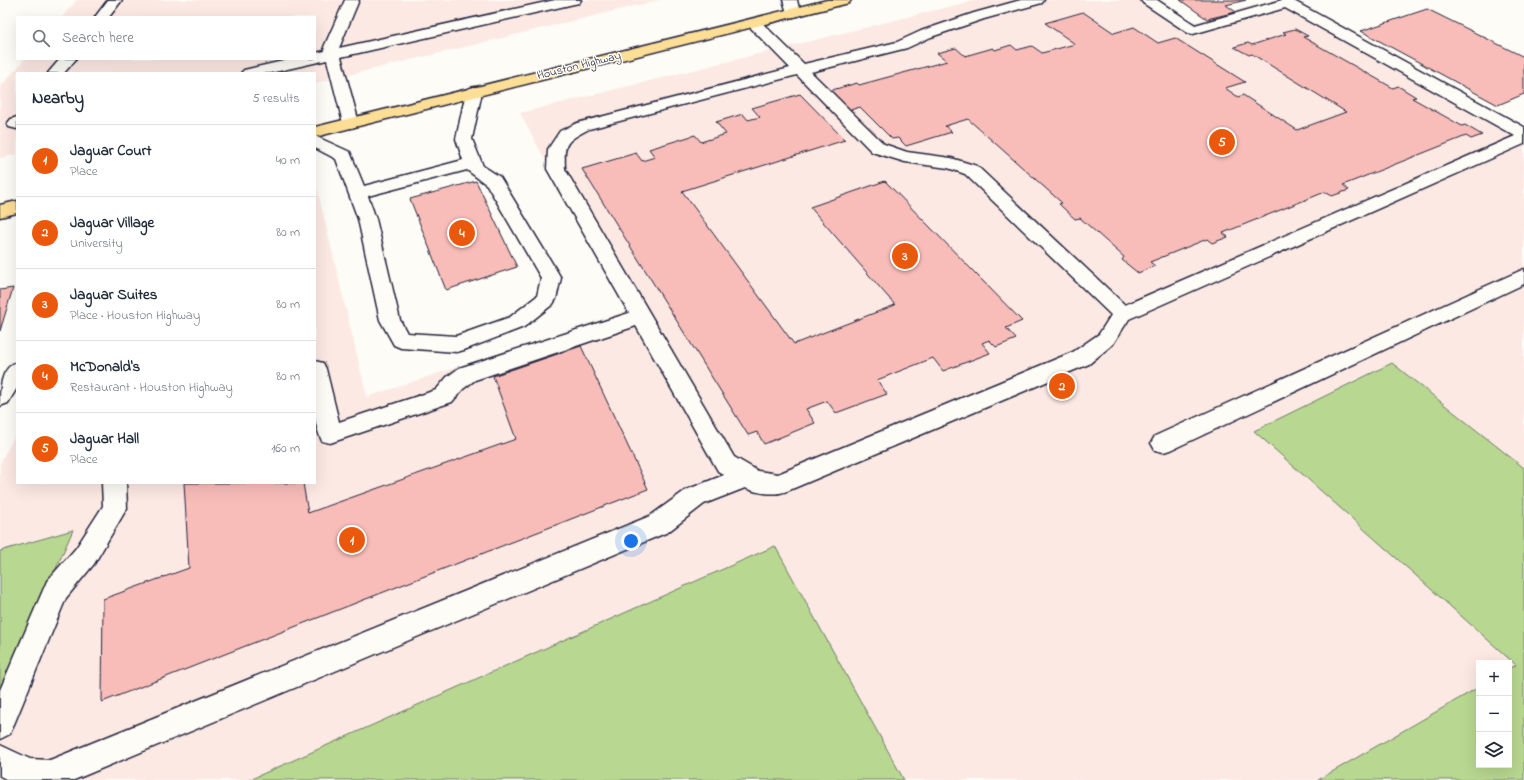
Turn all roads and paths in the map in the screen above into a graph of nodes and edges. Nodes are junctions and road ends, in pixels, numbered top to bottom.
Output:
1 (115, 0) edge
2 (352, 0) edge
3 (574, 0) edge
4 (844, 0) edge
5 (1037, 0) edge
6 (1148, 0) edge
7 (791, 6) edge
8 (103, 16) edge
9 (754, 23) junction
10 (333, 55) junction
11 (316, 59) edge
12 (67, 60) edge
13 (309, 60) edge
14 (799, 70) junction
15 (57, 72) edge
16 (253, 72) edge
17 (474, 92) junction
18 (351, 124) junction
19 (316, 132) edge
20 (1524, 134) edge
21 (1524, 138) edge
22 (316, 142) edge
23 (473, 163) junction
24 (357, 193) junction
25 (16, 207) edge
26 (0, 211) edge
27 (1524, 276) edge
28 (1122, 314) junction
29 (641, 317) junction
30 (16, 372) edge
31 (316, 373) edge
32 (0, 397) edge
33 (1163, 443) dead end
34 (747, 476) junction
35 (114, 484) edge
36 (0, 724) edge
37 (0, 760) edge

1 - 8 lane
2 - 10 lane
3 - 10 lane
4 - 7 main road, Houston Highway
5 - 14 lane
6 - 20 lane
7 - 9 main road, Houston Highway
9 - 14 lane
9 - 17 main road, Houston Highway
10 - 11 lane
10 - 18 lane
12 - 15 lane
13 - 16 lane
14 - 28 lane
14 - 29 lane
17 - 18 main road, Houston Highway
17 - 23 lane
18 - 19 main road, Houston Highway
21 - 28 lane
22 - 24 lane
23 - 24 lane
23 - 24 lane
25 - 26 main road
27 - 33 lane
28 - 34 lane
29 - 31 lane
29 - 34 lane
30 - 32 lane
34 - 37 lane
35 - 36 lane

